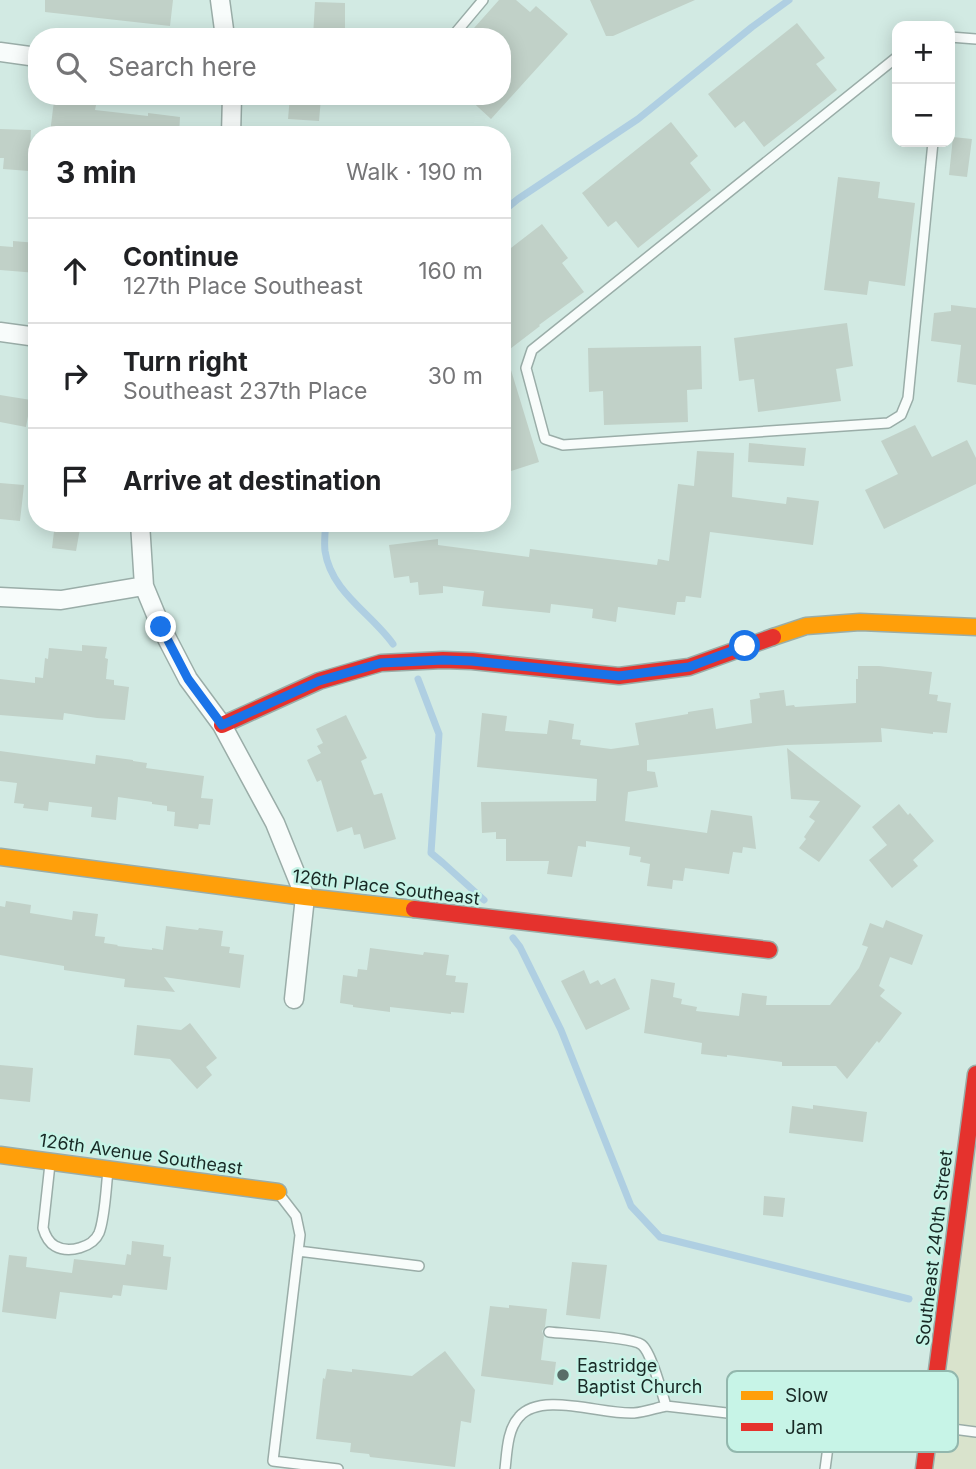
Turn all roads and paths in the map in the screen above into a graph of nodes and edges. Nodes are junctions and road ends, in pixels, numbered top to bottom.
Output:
1 (220, 0) edge
2 (484, 0) edge
3 (224, 28) edge
4 (460, 28) edge
5 (955, 37) edge
6 (976, 39) edge
7 (0, 52) edge
8 (28, 56) edge
9 (892, 61) edge
10 (232, 105) edge
11 (231, 126) edge
12 (933, 147) edge
13 (0, 332) edge
14 (28, 336) edge
15 (141, 532) edge
16 (144, 586) junction
17 (0, 597) edge
18 (976, 627) edge
19 (222, 725) junction
20 (0, 857) edge
21 (305, 897) junction
22 (769, 950) dead end
23 (294, 999) dead end
24 (976, 1074) edge
25 (0, 1155) edge
26 (51, 1162) junction
27 (108, 1169) junction
28 (278, 1192) joint
29 (298, 1251) junction
30 (419, 1266) dead end
31 (550, 1332) dead end
32 (937, 1371) edge
33 (666, 1406) junction
34 (727, 1413) edge
35 (958, 1430) edge
36 (976, 1432) edge
37 (338, 1469) edge
38 (505, 1469) edge

1 - 3 street
2 - 4 lane
5 - 6 lane
7 - 8 street
9 - 12 lane
10 - 11 street
13 - 14 street
15 - 16 street
16 - 17 street
16 - 19 street
18 - 19 street
19 - 21 street
20 - 21 street, 126th Place Southeast
21 - 22 street, 126th Place Southeast
21 - 23 street
24 - 32 street, Southeast 240th Street
25 - 26 street, 126th Avenue Southeast
26 - 27 street, 126th Avenue Southeast
26 - 27 lane
27 - 28 street, 126th Avenue Southeast
28 - 29 lane
29 - 30 lane
29 - 37 lane
31 - 33 lane
33 - 34 lane
33 - 38 lane
35 - 36 lane

